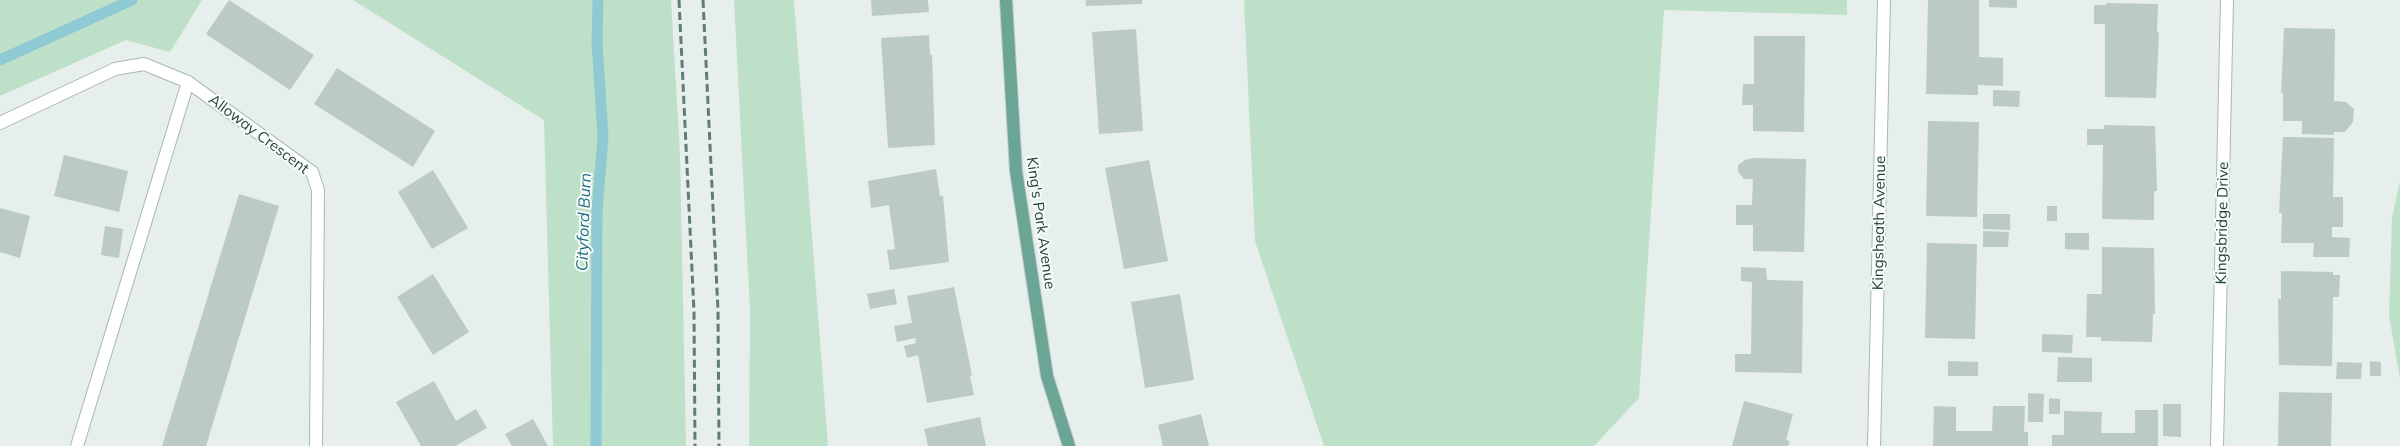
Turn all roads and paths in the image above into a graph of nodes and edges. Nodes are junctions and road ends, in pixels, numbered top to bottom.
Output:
1 (1006, 0) edge
2 (1884, 0) edge
3 (2227, 0) edge
4 (188, 82) junction
5 (0, 123) edge
6 (77, 446) edge
7 (316, 446) edge
8 (1069, 446) edge
9 (1874, 446) edge
10 (2217, 446) edge

1 - 8 main road, King's Park Avenue
2 - 9 street, Kingsheath Avenue
3 - 10 street, Kingsbridge Drive
4 - 5 street, Alloway Crescent
4 - 6 street
4 - 7 street, Alloway Crescent

